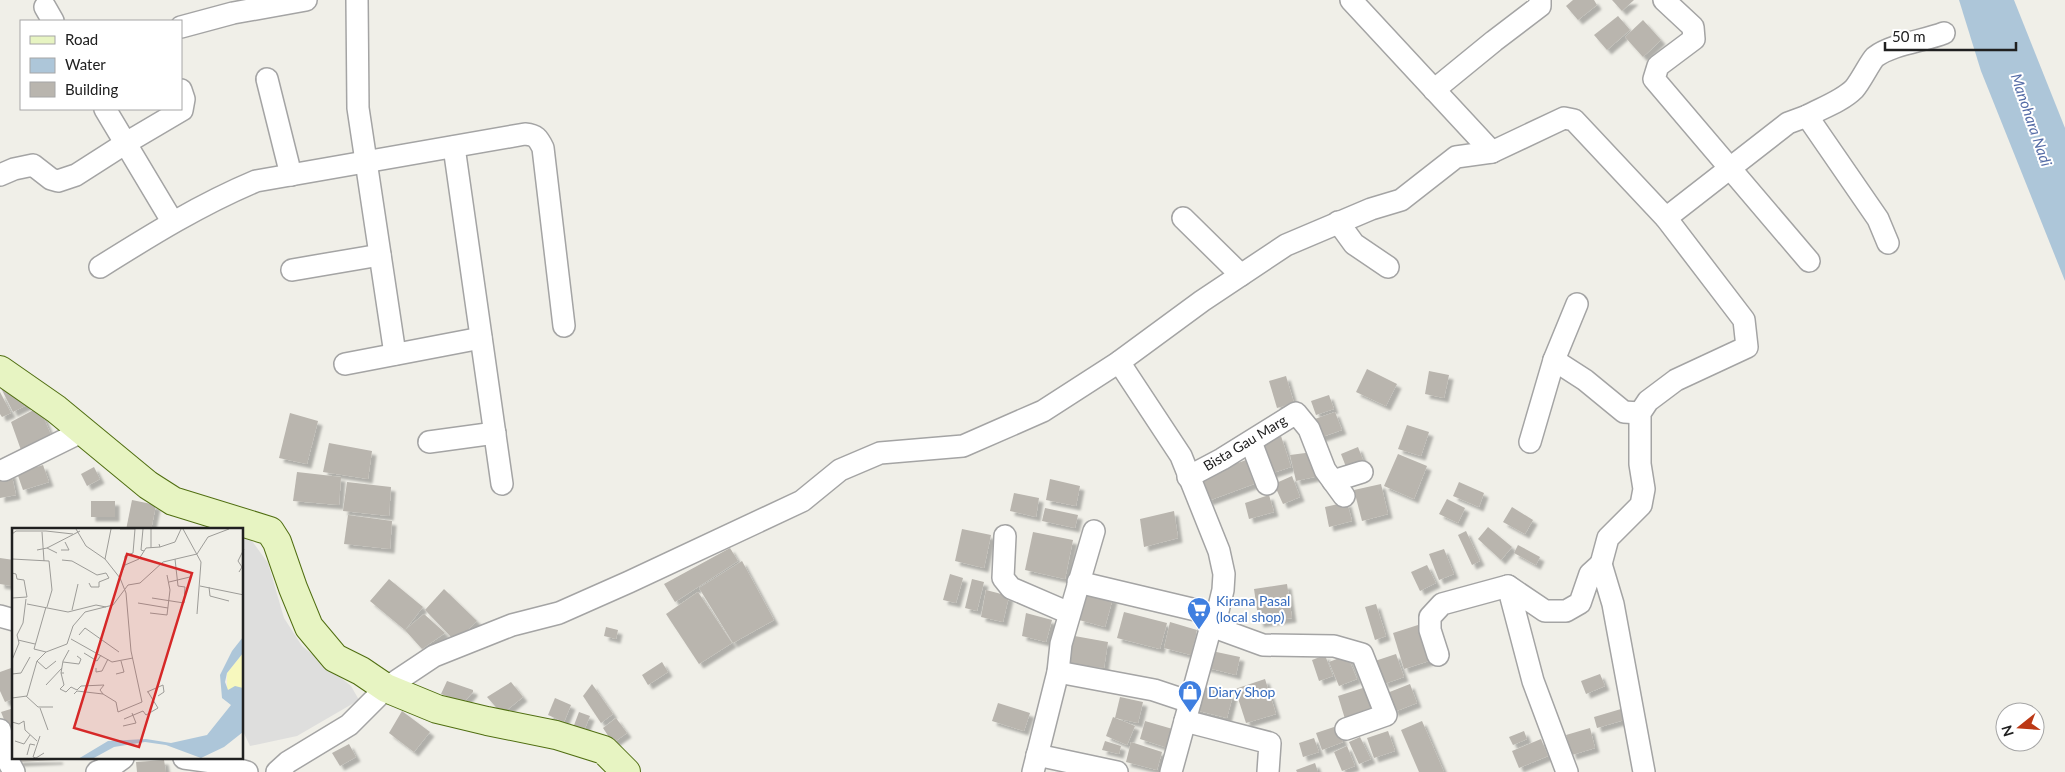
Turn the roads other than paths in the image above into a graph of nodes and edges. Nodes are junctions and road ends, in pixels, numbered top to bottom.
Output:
1 (306, 0) edge
2 (357, 0) edge
3 (1351, 0) edge
4 (1540, 0) edge
5 (1664, 0) edge
6 (182, 27) edge
7 (1944, 33) dead end
8 (266, 79) dead end
9 (1434, 90) junction
10 (182, 93) edge
11 (107, 110) edge
12 (182, 110) edge
13 (182, 110) edge
14 (1808, 116) junction
15 (126, 143) junction
16 (454, 147) junction
17 (1492, 152) junction
18 (366, 161) junction
19 (1731, 170) junction
20 (0, 175) edge
21 (291, 175) junction
22 (1183, 218) dead end
23 (1666, 218) junction
24 (172, 221) junction
25 (1338, 222) junction
26 (1888, 243) dead end
27 (380, 255) junction
28 (1809, 262) dead end
29 (100, 267) dead end
30 (1388, 267) dead end
31 (292, 270) dead end
32 (1241, 275) junction
33 (1577, 304) dead end
34 (564, 326) dead end
35 (481, 338) junction
36 (396, 354) junction
37 (1554, 360) junction
38 (1118, 362) junction
39 (345, 364) dead end
40 (0, 370) edge
41 (1640, 413) junction
42 (83, 431) junction
43 (494, 433) junction
44 (429, 442) dead end
45 (1251, 442) junction
46 (1530, 442) dead end
47 (4, 470) dead end
48 (1362, 472) dead end
49 (1188, 477) junction
50 (502, 484) dead end
51 (1267, 484) dead end
52 (1094, 531) dead end
53 (1004, 536) dead end
54 (1600, 564) junction
55 (1078, 582) junction
56 (1508, 586) junction
57 (1069, 613) junction
58 (1214, 620) junction
59 (1438, 655) dead end
60 (1058, 672) junction
61 (386, 688) junction
62 (1188, 711) junction
63 (1346, 729) dead end
64 (0, 730) edge
65 (119, 760) edge
66 (198, 760) edge
67 (1035, 764) edge
68 (14, 772) edge
69 (98, 772) edge
70 (248, 772) edge
71 (277, 772) edge
72 (626, 772) edge
73 (1117, 772) edge
74 (1171, 772) edge
75 (1268, 772) edge
76 (1567, 772) edge
77 (1644, 772) edge

1 - 6 street
2 - 18 street
3 - 9 street
4 - 9 street
5 - 19 street
7 - 14 street
8 - 21 street
9 - 17 street
10 - 13 street
11 - 15 street
12 - 15 street
14 - 19 street
14 - 26 street
15 - 20 street
15 - 24 street
16 - 18 street
16 - 34 street
16 - 35 street
17 - 23 street
17 - 25 street
18 - 21 street
18 - 27 street
19 - 23 street
19 - 28 street
21 - 24 street
22 - 32 street
23 - 41 street
24 - 29 street
25 - 30 street
25 - 32 street
27 - 31 street
27 - 36 street
32 - 38 street
33 - 37 street
35 - 36 street
35 - 43 street
36 - 39 street
37 - 41 street
37 - 46 street
38 - 49 street, Bista Gau Marg
38 - 61 street
40 - 42 main road
41 - 54 street
42 - 47 street
42 - 61 main road
43 - 44 street
43 - 50 street
45 - 48 street, Bista Gau Marg
45 - 49 street, Bista Gau Marg
45 - 51 street
49 - 58 street, Bista Gau Marg
52 - 55 street
53 - 57 street
54 - 56 street
54 - 77 street
55 - 57 street
55 - 58 street
56 - 59 street
56 - 76 street
57 - 60 street
58 - 62 street, Bista Gau Marg
58 - 63 street
60 - 62 street
60 - 67 street
61 - 71 street
61 - 72 main road
62 - 74 street, Bista Gau Marg
62 - 75 street
64 - 68 street
65 - 69 street
66 - 70 street
67 - 73 street

